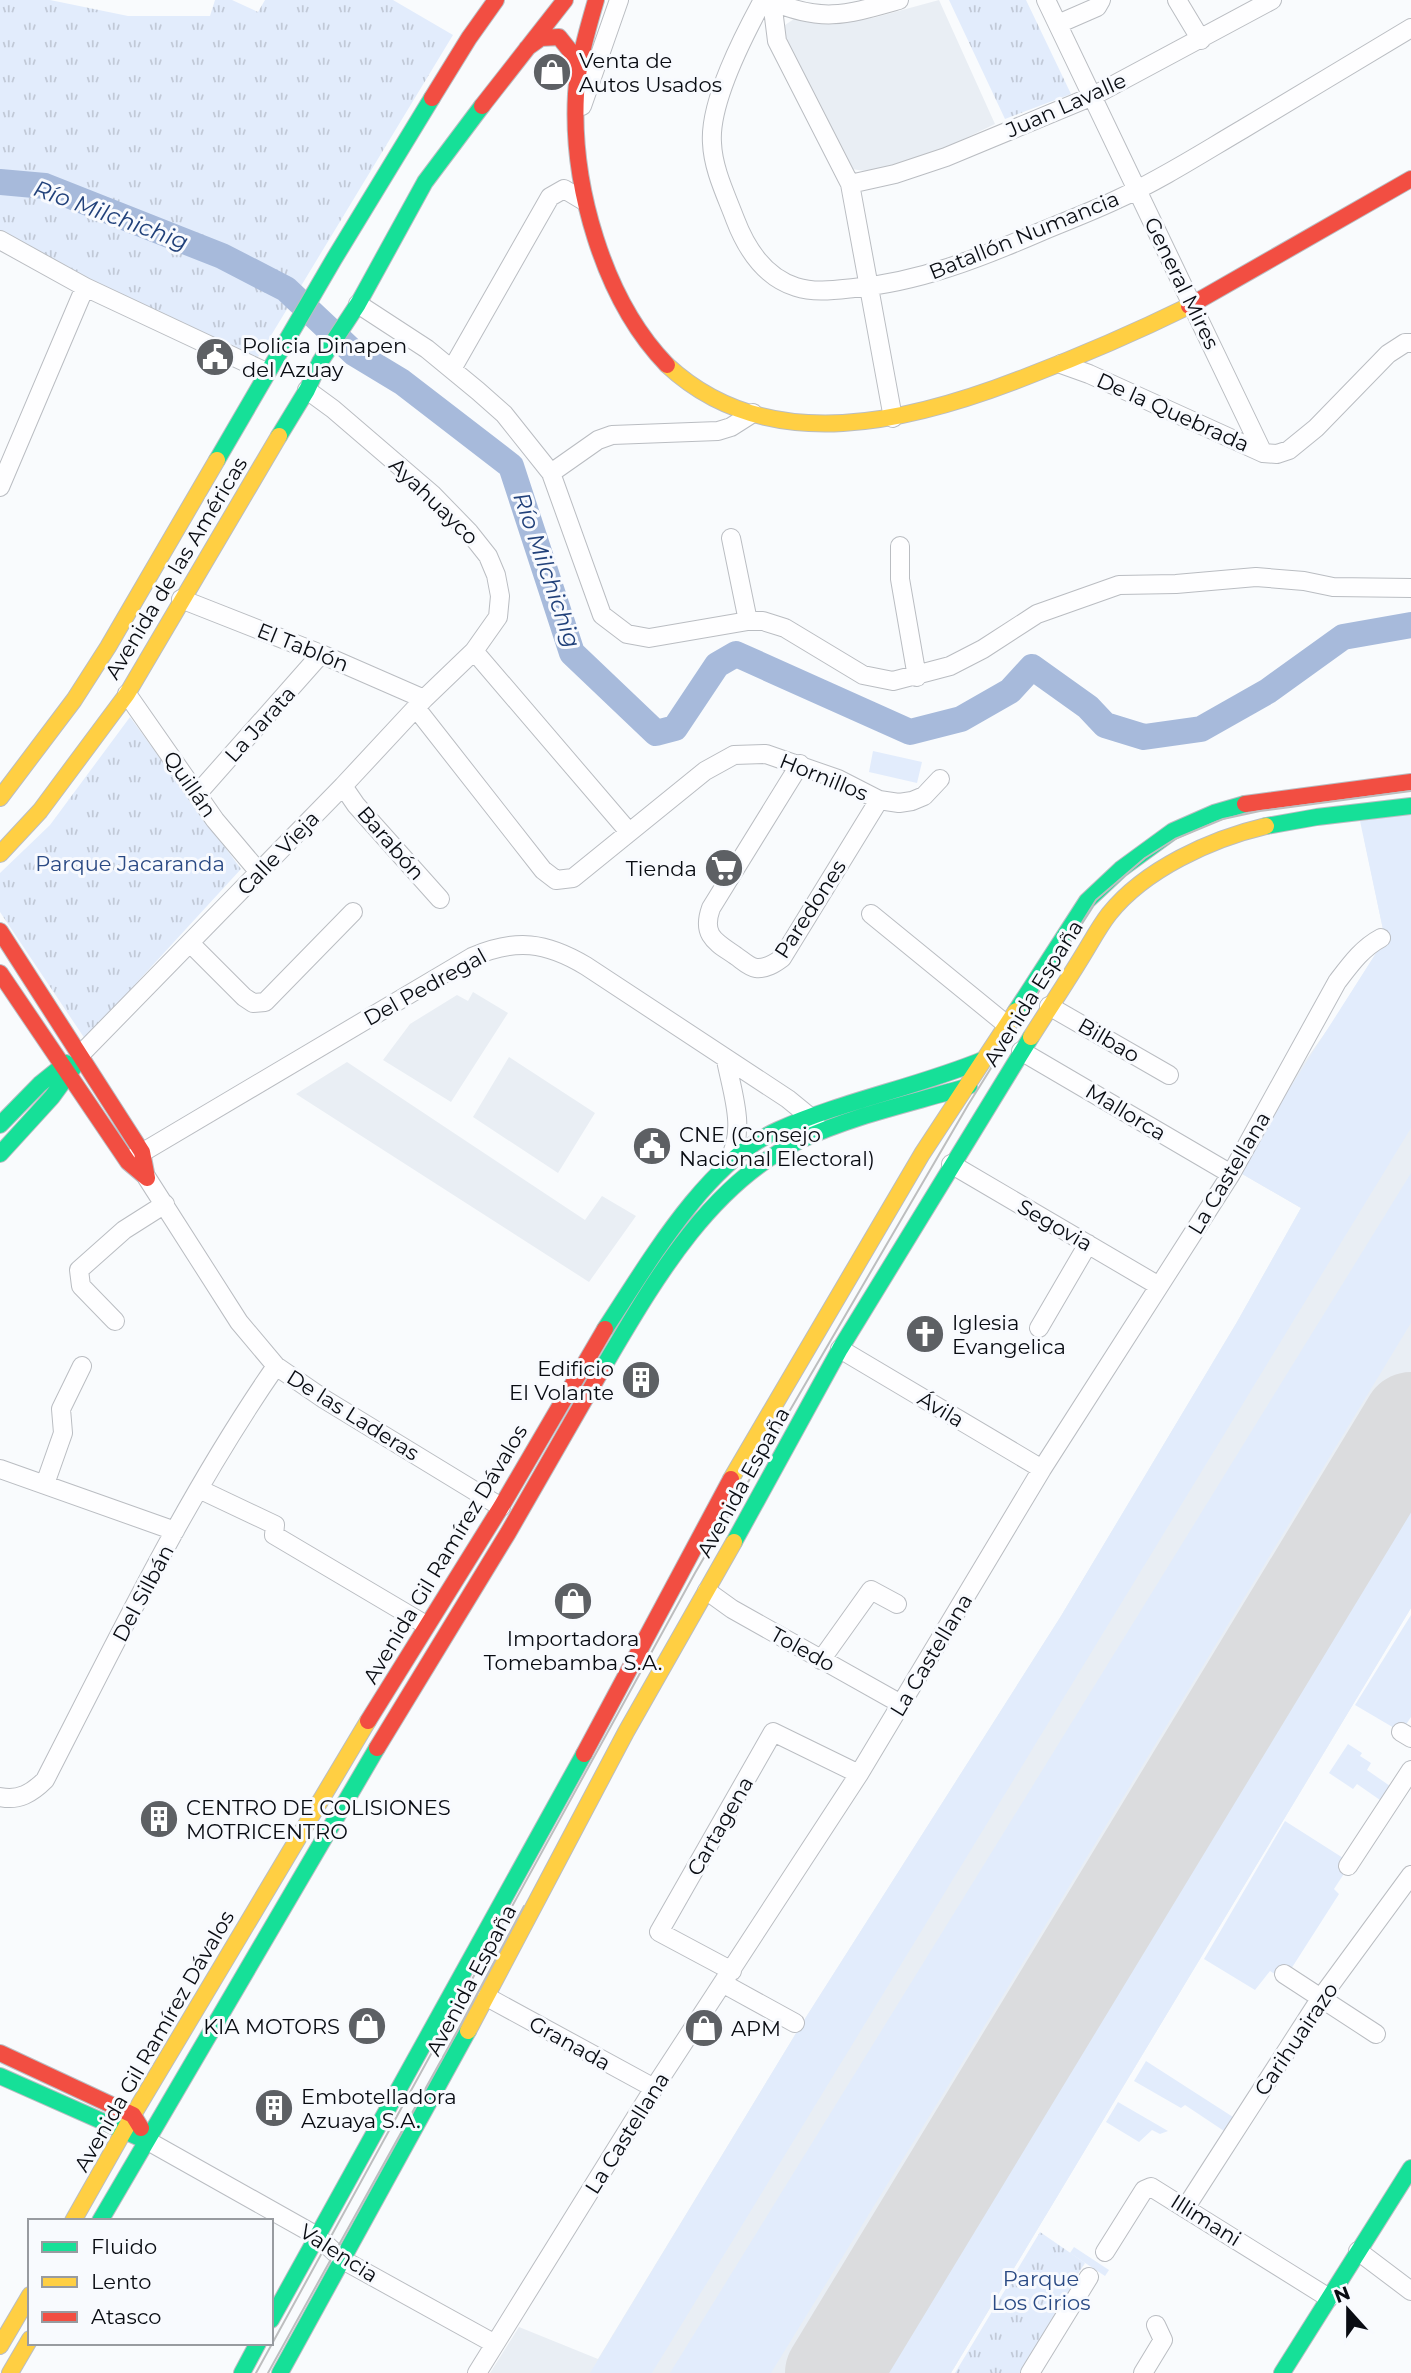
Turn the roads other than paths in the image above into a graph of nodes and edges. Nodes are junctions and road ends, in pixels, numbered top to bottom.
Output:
1 (565, 0) edge
2 (588, 0) edge
3 (596, 0) edge
4 (619, 0) edge
5 (768, 0) edge
6 (899, 0) edge
7 (1046, 0) edge
8 (1101, 0) edge
9 (1177, 0) edge
10 (1272, 0) edge
11 (503, 4) edge
12 (589, 20) junction
13 (1058, 24) junction
14 (523, 28) dead end
15 (1411, 28) edge
16 (1201, 40) junction
17 (523, 51) junction
18 (577, 80) junction
19 (1093, 96) junction
20 (575, 127) junction
21 (1411, 179) edge
22 (850, 184) junction
23 (1137, 189) junction
24 (584, 201) junction
25 (0, 240) edge
26 (870, 286) junction
27 (85, 287) junction
28 (362, 296) junction
29 (1192, 304) junction
30 (1411, 343) edge
31 (1061, 364) junction
32 (452, 369) junction
33 (267, 372) junction
34 (307, 390) junction
35 (753, 413) junction
36 (893, 418) junction
37 (1263, 453) junction
38 (551, 473) junction
39 (0, 487) edge
40 (731, 538) dead end
41 (900, 546) dead end
42 (1411, 588) edge
43 (181, 599) junction
44 (748, 621) junction
45 (474, 651) junction
46 (321, 653) junction
47 (917, 677) junction
48 (127, 694) junction
49 (420, 703) junction
50 (800, 764) junction
51 (940, 779) dead end
52 (1411, 782) edge
53 (343, 786) junction
54 (198, 793) junction
55 (0, 798) edge
56 (879, 800) junction
57 (1411, 806) edge
58 (629, 832) junction
59 (0, 854) edge
60 (258, 872) junction
61 (573, 878) joint
62 (440, 899) dead end
63 (353, 912) dead end
64 (871, 914) dead end
65 (0, 931) edge
66 (1381, 938) dead end
67 (190, 943) junction
68 (0, 973) edge
69 (1049, 1006) junction
70 (1007, 1025) junction
71 (1021, 1051) junction
72 (81, 1054) junction
73 (986, 1059) junction
74 (726, 1060) junction
75 (66, 1071) junction
76 (1007, 1074) junction
77 (1170, 1075) dead end
78 (967, 1086) junction
79 (886, 1111) junction
80 (909, 1116) dead end
81 (815, 1124) junction
82 (0, 1125) edge
83 (920, 1133) dead end
84 (0, 1154) edge
85 (922, 1154) junction
86 (135, 1157) junction
87 (951, 1164) junction
88 (726, 1166) junction
89 (1231, 1174) junction
90 (147, 1178) joint
91 (165, 1203) junction
92 (1088, 1244) junction
93 (1159, 1286) junction
94 (116, 1321) dead end
95 (1039, 1328) dead end
96 (840, 1349) junction
97 (82, 1366) dead end
98 (276, 1367) junction
99 (579, 1370) junction
100 (596, 1378) junction
101 (0, 1469) edge
102 (1042, 1469) junction
103 (44, 1484) junction
104 (199, 1489) junction
105 (501, 1507) junction
106 (518, 1516) junction
107 (175, 1531) junction
108 (707, 1591) junction
109 (897, 1604) dead end
110 (426, 1625) junction
111 (821, 1660) junction
112 (901, 1704) junction
113 (1411, 1770) edge
114 (859, 1774) junction
115 (0, 1797) edge
116 (1348, 1866) dead end
117 (1411, 1875) edge
118 (1284, 1974) dead end
119 (728, 1977) junction
120 (486, 1997) junction
121 (1320, 2000) junction
122 (794, 2023) dead end
123 (1376, 2034) dead end
124 (0, 2053) edge
125 (0, 2076) edge
126 (654, 2088) junction
127 (133, 2115) junction
128 (126, 2131) junction
129 (148, 2141) junction
130 (1411, 2168) edge
131 (1186, 2207) junction
132 (74, 2219) edge
133 (101, 2219) edge
134 (317, 2236) junction
135 (1358, 2251) junction
136 (1105, 2252) dead end
137 (343, 2260) junction
138 (1088, 2277) dead end
139 (1411, 2291) edge
140 (28, 2298) edge
141 (1329, 2298) junction
142 (273, 2316) edge
143 (1156, 2325) dead end
144 (28, 2342) edge
145 (495, 2344) junction
146 (257, 2345) edge
147 (0, 2346) edge
148 (10, 2373) edge
149 (242, 2373) edge
150 (280, 2373) edge
151 (477, 2373) edge
152 (1030, 2373) edge
153 (1143, 2373) edge
154 (1282, 2373) edge

1 - 17 main road, Avenida de las Américas
2 - 12 main road
3 - 12 main road
4 - 20 street
5 - 6 street
5 - 22 street
5 - 26 street, Batallón Numancia
7 - 13 street, General Mires
8 - 13 street
9 - 16 street
10 - 16 street, Juan Lavalle
11 - 33 main road, Avenida de las Américas
12 - 18 main road
13 - 19 street, General Mires
14 - 28 main road, Avenida de las Américas
15 - 23 street, Batallón Numancia
16 - 19 street, Juan Lavalle
17 - 18 main road
17 - 28 main road, Avenida de las Américas
18 - 20 main road
19 - 22 street, Juan Lavalle
19 - 23 street, General Mires
20 - 24 main road
21 - 29 main road
22 - 26 street
23 - 26 street, Batallón Numancia
23 - 29 street, General Mires
24 - 32 street
24 - 35 main road
25 - 27 street
26 - 36 street
27 - 33 street
27 - 39 street
28 - 32 street
28 - 34 main road, Avenida de las Américas
29 - 31 main road
29 - 37 street, General Mires
30 - 37 street, De la Quebrada
31 - 36 main road
31 - 37 street, De la Quebrada
32 - 38 street
33 - 55 main road, Avenida de las Américas
34 - 43 main road, Avenida de las Américas
34 - 45 street, Ayahuayco
35 - 36 main road
35 - 38 street
38 - 44 street
40 - 44 street
41 - 47 street
42 - 47 street
43 - 46 street, El Tablón
43 - 48 main road, Avenida de las Américas
44 - 47 street
45 - 49 street, Calle Vieja
45 - 58 street
46 - 49 street, El Tablón
46 - 54 street, La Jarata
48 - 54 street, Quillán
48 - 59 main road, Avenida de las Américas
49 - 53 street, Calle Vieja
49 - 61 street, El Tablón
50 - 56 street, Hornillos
50 - 56 street, Paredones
50 - 58 street, Hornillos
51 - 56 street, Hornillos
52 - 70 main road, Avenida España
53 - 60 street, Calle Vieja
53 - 62 street, Barabón
54 - 60 street, Quillán
57 - 69 main road, Avenida España
58 - 61 street, Hornillos
60 - 67 street, Calle Vieja
63 - 67 street
64 - 70 street
65 - 72 main road, De las Laderas
66 - 89 street, La Castellana
67 - 72 street, Calle Vieja
68 - 75 main road, De las Laderas
69 - 71 main road, Avenida España
69 - 77 street, Bilbao
70 - 73 main road, Avenida España
71 - 76 main road, Avenida España
71 - 89 street, Mallorca
72 - 75 main road, Calle Vieja
72 - 86 main road, De las Laderas
73 - 78 main road, Avenida España
73 - 81 main road, Avenida Gil Ramírez Dávalos
74 - 81 street, Del Pedregal
74 - 86 street, Del Pedregal
74 - 88 street
75 - 82 main road, Calle Vieja
75 - 84 main road, Calle Vieja
75 - 86 main road, De las Laderas
76 - 78 main road, Avenida Gil Ramírez Dávalos
76 - 87 main road, Avenida España
78 - 79 main road, Avenida Gil Ramírez Dávalos
78 - 85 main road, Avenida España
79 - 80 main road
79 - 81 main road, Avenida Gil Ramírez Dávalos
81 - 88 main road, Avenida Gil Ramírez Dávalos
81 - 100 main road, Avenida Gil Ramírez Dávalos
83 - 85 main road
85 - 134 main road, Avenida España
86 - 90 main road, De las Laderas
87 - 92 street, Segovia
87 - 96 main road, Avenida España
88 - 99 main road, Avenida Gil Ramírez Dávalos
89 - 93 street, La Castellana
90 - 91 street, De las Laderas
91 - 94 street
91 - 98 street, De las Laderas
92 - 93 street, Segovia
92 - 95 street
93 - 102 street, La Castellana
96 - 102 street, Ávila
96 - 108 main road, Avenida España
97 - 103 street
98 - 104 street, Del Silbán
98 - 105 street, De las Laderas
99 - 100 main road
99 - 105 main road, Avenida Gil Ramírez Dávalos
100 - 106 main road, Avenida Gil Ramírez Dávalos
101 - 103 street
102 - 112 street, La Castellana
103 - 107 street
104 - 107 street, Del Silbán
104 - 110 street
105 - 106 main road, De las Laderas
105 - 110 main road, Avenida Gil Ramírez Dávalos
106 - 129 main road, Avenida Gil Ramírez Dávalos
107 - 115 street, Del Silbán
108 - 111 street, Toledo
108 - 120 main road, Avenida España
109 - 111 street
110 - 127 main road, Avenida Gil Ramírez Dávalos
111 - 112 street, Toledo
112 - 114 street, La Castellana
113 - 116 street
114 - 119 street, La Castellana
114 - 119 street, Cartagena
117 - 121 street, Carihuairazo
118 - 121 street
119 - 122 street
119 - 126 street, La Castellana
120 - 126 street, Granada
120 - 137 main road, Avenida España
121 - 123 street
121 - 131 street, Carihuairazo
124 - 127 main road
125 - 128 main road
126 - 145 street, La Castellana
127 - 128 main road, Avenida Gil Ramírez Dávalos
127 - 129 main road
128 - 129 main road
128 - 132 main road, Avenida Gil Ramírez Dávalos
129 - 133 main road, Avenida Gil Ramírez Dávalos
129 - 134 street, Valencia
130 - 135 main road
131 - 136 street, Illimani
131 - 141 street, Illimani
134 - 137 street, Valencia
134 - 142 main road, Avenida España
135 - 139 street
135 - 141 main road
137 - 145 street, Valencia
137 - 150 main road, Avenida España
138 - 152 street
140 - 147 main road
141 - 154 main road
143 - 153 street
144 - 148 main road
145 - 151 street, La Castellana
146 - 149 main road

